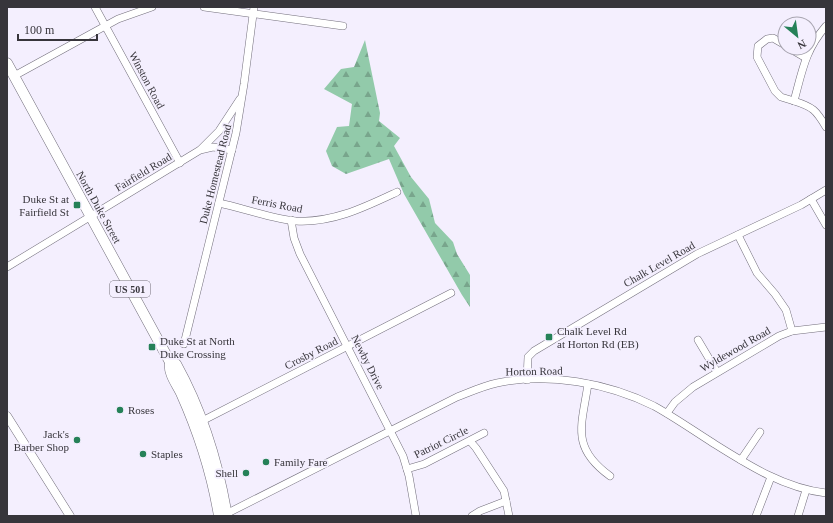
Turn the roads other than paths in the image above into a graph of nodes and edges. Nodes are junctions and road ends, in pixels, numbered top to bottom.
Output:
1 (95, 7) edge
2 (152, 7) edge
3 (204, 7) edge
4 (254, 10) edge
5 (106, 26) junction
6 (343, 26) dead end
7 (826, 26) edge
8 (777, 40) edge
9 (803, 56) edge
10 (806, 58) junction
11 (7, 63) edge
12 (14, 76) junction
13 (243, 95) junction
14 (794, 101) junction
15 (826, 127) edge
16 (200, 150) junction
17 (232, 150) junction
18 (180, 163) junction
19 (826, 190) edge
20 (397, 192) dead end
21 (811, 199) junction
22 (219, 203) junction
23 (91, 217) junction
24 (292, 220) junction
25 (826, 225) edge
26 (738, 235) junction
27 (7, 267) edge
28 (451, 293) dead end
29 (826, 327) edge
30 (792, 331) junction
31 (698, 340) dead end
32 (184, 344) dead end
33 (347, 346) junction
34 (170, 362) junction
35 (717, 372) junction
36 (527, 380) junction
37 (588, 384) junction
38 (667, 413) junction
39 (7, 416) edge
40 (202, 421) junction
41 (390, 430) junction
42 (760, 432) dead end
43 (484, 433) dead end
44 (470, 441) junction
45 (742, 460) junction
46 (407, 469) junction
47 (610, 476) dead end
48 (771, 477) junction
49 (806, 490) junction
50 (826, 493) edge
51 (506, 501) junction
52 (70, 516) edge
53 (223, 516) edge
54 (416, 516) edge
55 (472, 516) edge
56 (509, 516) edge
57 (756, 516) edge
58 (798, 516) edge

1 - 5 street, Winston Road
2 - 5 street
3 - 4 street
4 - 6 street
4 - 13 street, Duke Homestead Road
5 - 12 street
5 - 18 street, Winston Road
7 - 10 street
8 - 14 street
9 - 10 street
10 - 14 street
11 - 12 highway, North Duke Street / US 501
12 - 23 highway, North Duke Street / US 501
13 - 16 street
13 - 17 street, Duke Homestead Road
14 - 15 street
16 - 17 street, Fairfield Road
16 - 18 street, Fairfield Road
17 - 22 street, Duke Homestead Road
18 - 23 street, Fairfield Road
19 - 21 street, Chalk Level Road
20 - 24 street, Ferris Road
21 - 25 street
21 - 26 street, Chalk Level Road
22 - 24 street, Ferris Road
22 - 32 street, Duke Homestead Road
23 - 27 street, Fairfield Road
23 - 34 highway, North Duke Street / US 501
24 - 33 street, Newby Drive
26 - 30 street
26 - 36 street, Chalk Level Road
28 - 33 street, Crosby Road
29 - 30 street, Wyldewood Road
30 - 35 street, Wyldewood Road
31 - 35 street
33 - 40 street, Crosby Road
33 - 41 street, Newby Drive
34 - 40 highway, North Duke Street / US 501
34 - 53 highway, North Duke Street / US 501
35 - 38 street, Wyldewood Road
36 - 37 street, Horton Road
36 - 41 street, Horton Road
37 - 38 street, Horton Road
37 - 47 street
38 - 45 street, Horton Road
39 - 52 main road
40 - 53 highway, North Duke Street / US 501
41 - 46 street, Newby Drive
41 - 53 street, Horton Road
42 - 45 street
43 - 44 street, Patriot Circle
44 - 46 street, Patriot Circle
44 - 51 street
45 - 48 street, Horton Road
46 - 54 street, Newby Drive
48 - 49 street, Horton Road
48 - 57 street
49 - 50 street, Horton Road
49 - 58 street
51 - 55 street
51 - 56 street

